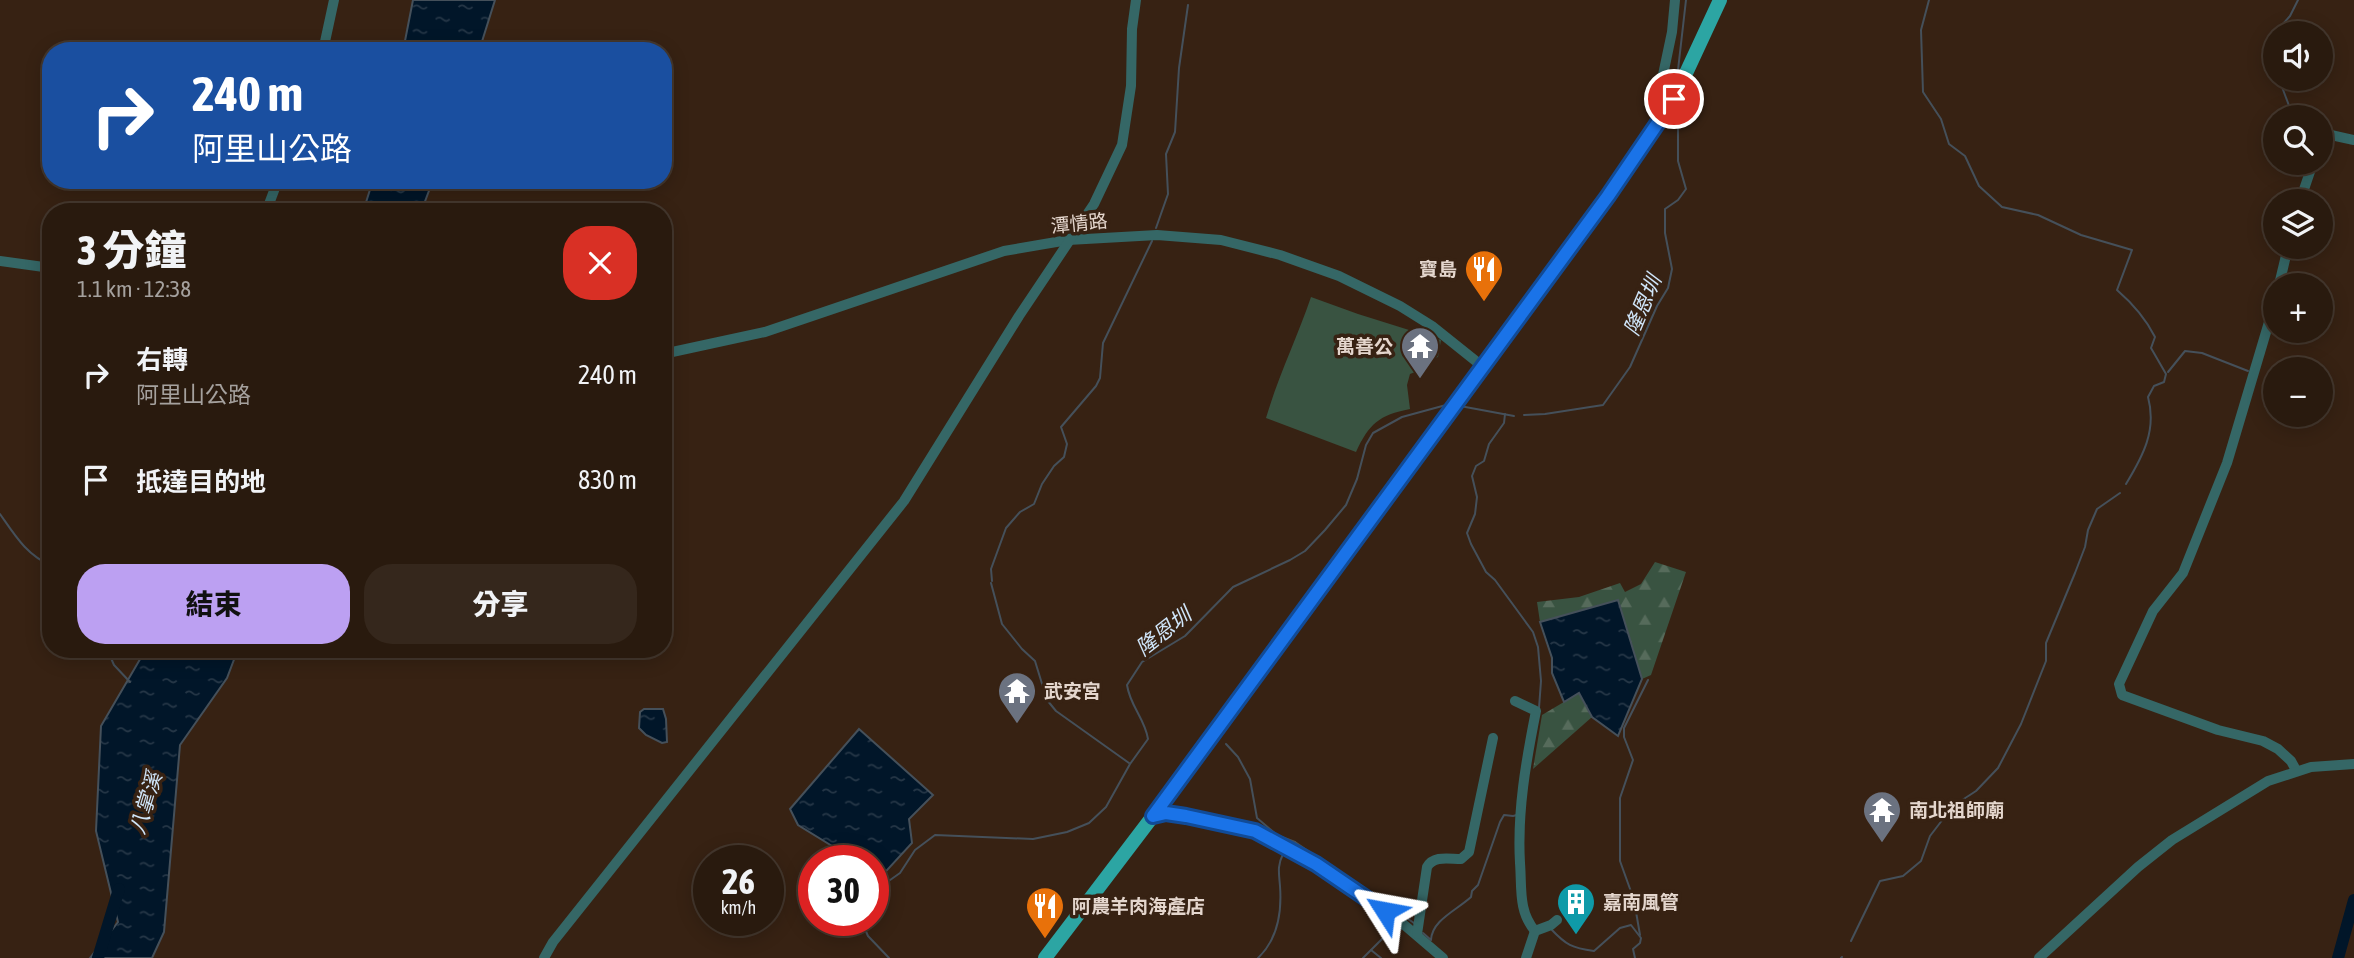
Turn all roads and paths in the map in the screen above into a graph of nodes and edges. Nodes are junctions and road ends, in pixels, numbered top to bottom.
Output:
1 (334, 0) edge
2 (1136, 0) edge
3 (1675, 0) edge
4 (1720, 0) edge
5 (325, 42) edge
6 (1674, 99) junction
7 (2333, 136) edge
8 (2354, 140) edge
9 (1068, 240) junction
10 (0, 261) edge
11 (42, 267) edge
12 (2263, 342) edge
13 (672, 352) edge
14 (1482, 366) junction
15 (1515, 701) dead end
16 (1493, 738) dead end
17 (2354, 764) edge
18 (2296, 770) junction
19 (1153, 816) junction
20 (1557, 920) dead end
21 (1535, 931) junction
22 (1417, 934) junction
23 (544, 958) edge
24 (1045, 958) edge
25 (1443, 958) edge
26 (1525, 958) edge
27 (2039, 958) edge

1 - 5 street
2 - 9 street
3 - 6 street
4 - 6 main road
6 - 14 main road
7 - 8 street
9 - 13 street, 潭情路
9 - 14 street, 潭情路
9 - 23 street
10 - 11 street
12 - 18 street
14 - 19 main road
15 - 21 street
16 - 22 street
17 - 18 street
18 - 27 street
19 - 22 street
19 - 24 main road
20 - 21 street
21 - 26 street
22 - 25 street

